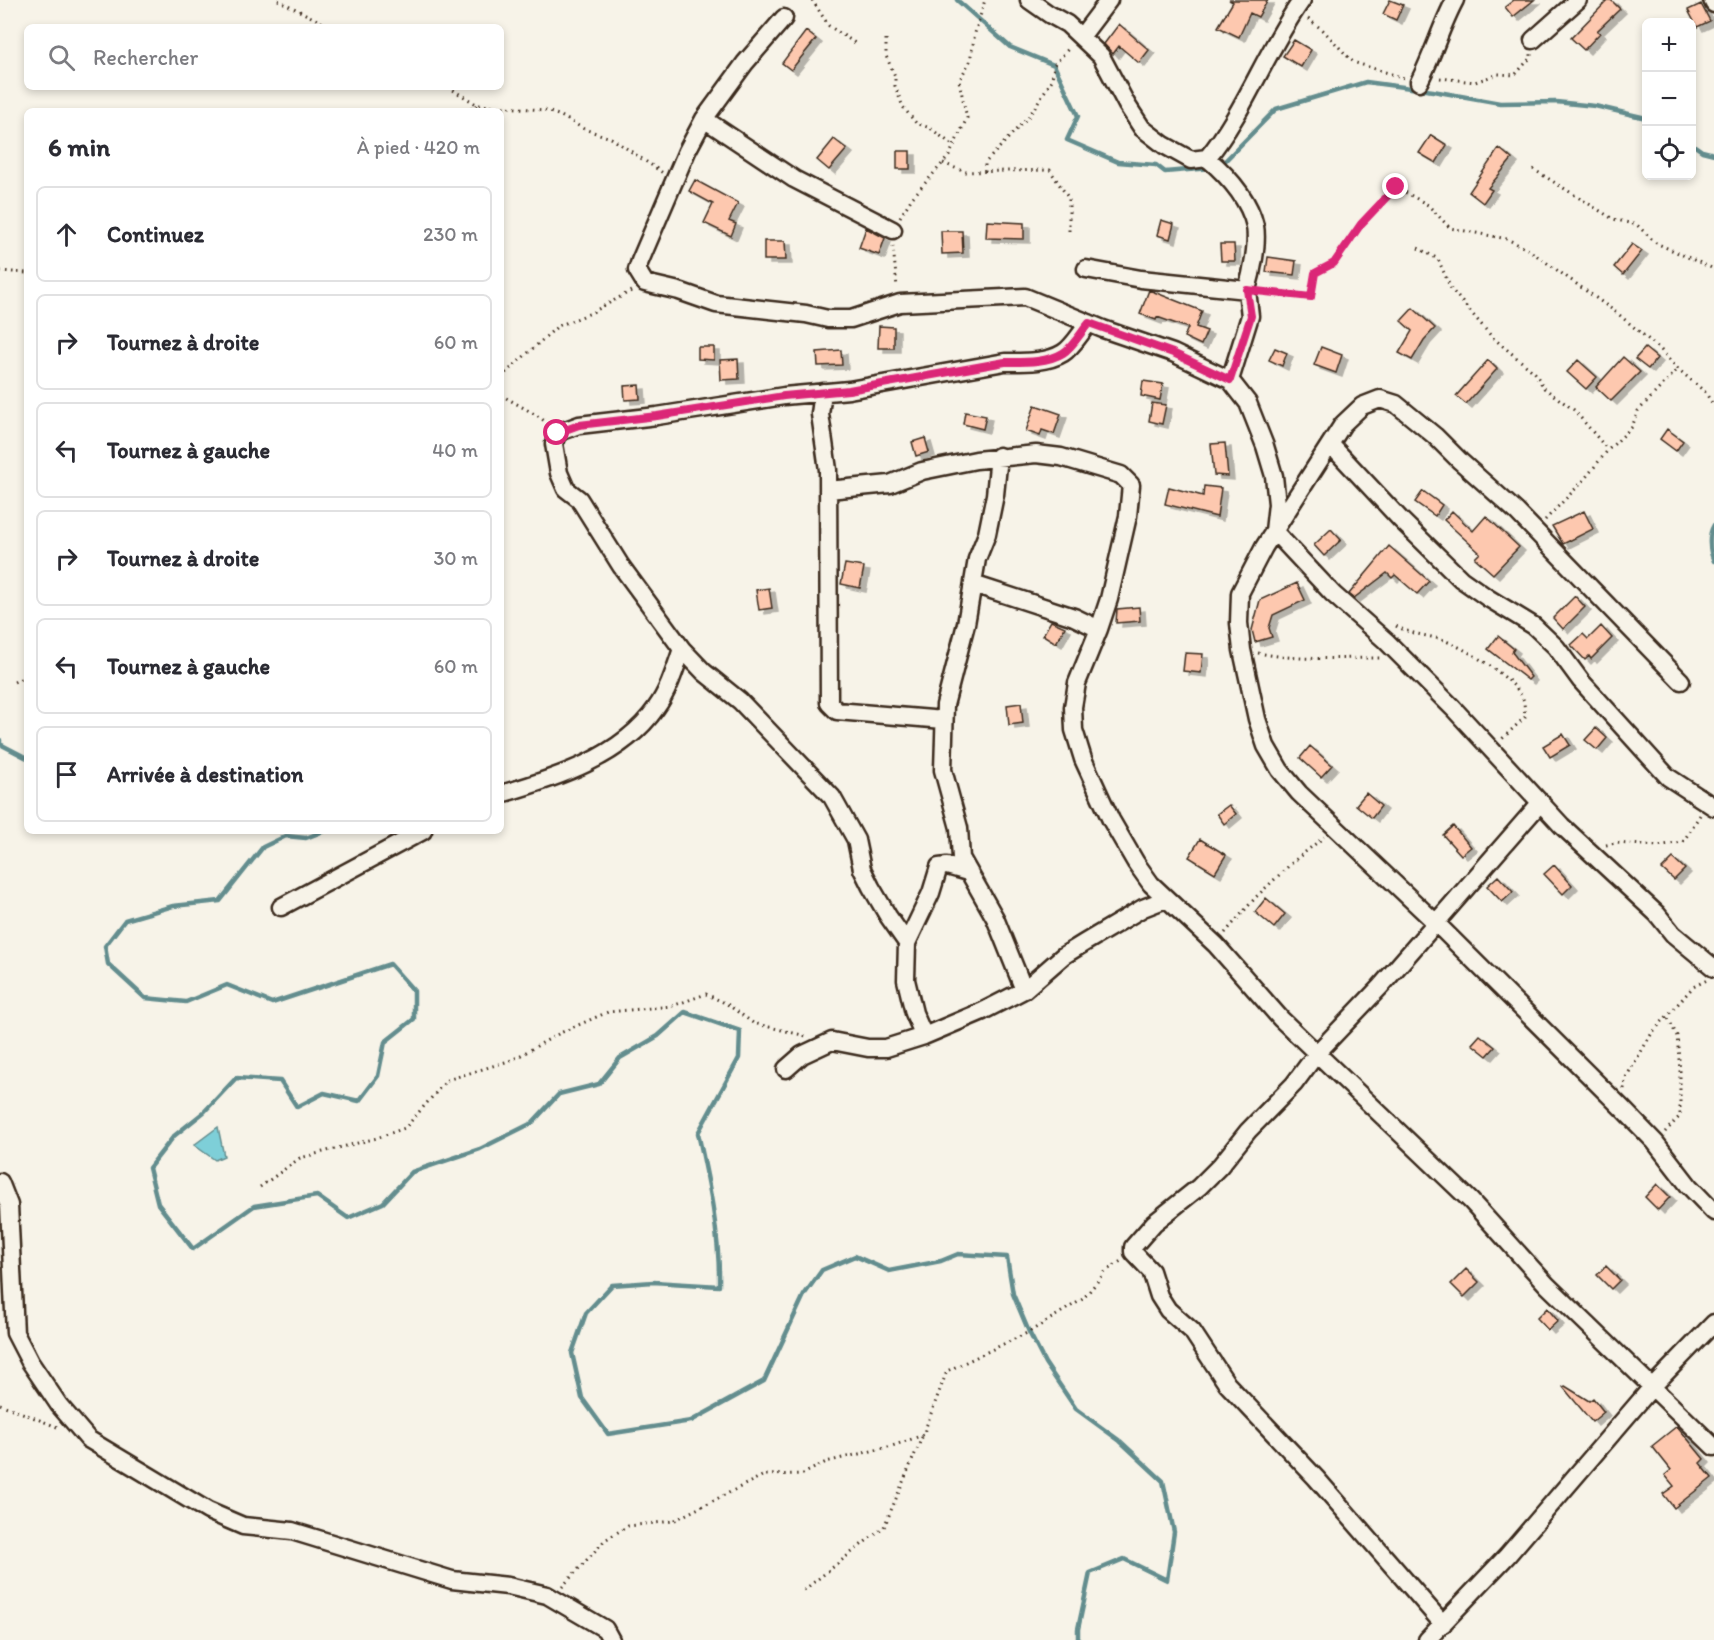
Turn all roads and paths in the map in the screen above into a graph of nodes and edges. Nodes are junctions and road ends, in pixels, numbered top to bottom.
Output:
1 (278, 0) edge
2 (812, 0) edge
3 (985, 0) edge
4 (1029, 0) edge
5 (1109, 0) edge
6 (1455, 0) edge
7 (1578, 0) edge
8 (1299, 5) edge
9 (784, 18) dead end
10 (325, 24) edge
11 (1081, 37) junction
12 (886, 39) dead end
13 (1533, 40) dead end
14 (855, 43) dead end
15 (1336, 47) dead end
16 (1060, 57) dead end
17 (1419, 82) dead end
18 (453, 90) edge
19 (478, 105) junction
20 (472, 108) edge
21 (704, 118) junction
22 (954, 146) junction
23 (1207, 158) junction
24 (943, 163) junction
25 (1533, 169) dead end
26 (985, 172) junction
27 (675, 178) junction
28 (893, 231) junction
29 (1069, 231) dead end
30 (1418, 248) dead end
31 (1086, 269) dead end
32 (1714, 269) edge
33 (0, 271) edge
34 (24, 273) edge
35 (645, 283) junction
36 (1247, 290) junction
37 (900, 303) junction
38 (1089, 323) junction
39 (1678, 369) junction
40 (504, 374) edge
41 (1230, 380) junction
42 (823, 392) junction
43 (504, 397) edge
44 (1714, 406) edge
45 (557, 433) junction
46 (1330, 444) junction
47 (1608, 450) junction
48 (999, 456) junction
49 (828, 490) junction
50 (1535, 529) junction
51 (1274, 531) junction
52 (973, 584) junction
53 (1390, 623) dead end
54 (1100, 629) junction
55 (682, 649) junction
56 (1242, 650) junction
57 (1401, 657) junction
58 (24, 677) edge
59 (1681, 681) dead end
60 (14, 682) dead end
61 (944, 720) junction
62 (1492, 748) junction
63 (504, 793) edge
64 (1541, 802) junction
65 (1710, 805) edge
66 (1334, 828) junction
67 (417, 834) edge
68 (1590, 853) junction
69 (968, 872) junction
70 (1166, 899) junction
71 (281, 907) dead end
72 (1436, 923) junction
73 (907, 943) junction
74 (1216, 945) junction
75 (1714, 968) edge
76 (1714, 977) edge
77 (1024, 990) junction
78 (1667, 1016) junction
79 (924, 1036) junction
80 (831, 1041) junction
81 (1317, 1053) junction
82 (786, 1069) dead end
83 (1623, 1109) junction
84 (1655, 1142) junction
85 (0, 1182) edge
86 (260, 1187) dead end
87 (1714, 1212) edge
88 (1133, 1252) junction
89 (1714, 1323) edge
90 (1652, 1387) junction
91 (0, 1404) edge
92 (59, 1428) dead end
93 (923, 1435) junction
94 (1714, 1447) edge
95 (804, 1590) dead end
96 (547, 1595) junction
97 (1443, 1624) junction
98 (611, 1640) edge
99 (1427, 1640) edge

1 - 10 path
2 - 14 path
3 - 22 path
4 - 11 street
5 - 11 street
6 - 17 street
7 - 13 street
8 - 15 path
8 - 23 street
9 - 21 street
11 - 23 street
12 - 22 path
16 - 26 path
18 - 19 path
19 - 20 path
19 - 27 path
21 - 27 street
21 - 28 street
22 - 24 path
23 - 36 street
24 - 26 path
24 - 28 path
25 - 32 path
26 - 29 path
27 - 35 street
28 - 37 path
30 - 47 path
31 - 36 street
33 - 34 path
35 - 37 street
35 - 40 path
36 - 39 path
36 - 41 street
37 - 38 street
38 - 41 street
38 - 42 street
39 - 44 path
39 - 47 path
41 - 51 street
42 - 45 street
42 - 49 street
43 - 45 path
45 - 55 street
46 - 50 street
46 - 51 street
46 - 65 street
47 - 50 path
48 - 49 street
48 - 52 street
48 - 54 street
49 - 61 street
50 - 59 street
51 - 56 street
51 - 57 street
52 - 54 street
52 - 61 street
53 - 62 path
54 - 70 street
55 - 63 street
55 - 73 street
56 - 57 path
56 - 66 street
57 - 62 street
58 - 60 path
61 - 69 street
62 - 64 street
64 - 68 street
64 - 72 street
65 - 68 path
66 - 72 street
66 - 74 path
67 - 71 street
68 - 75 street
69 - 73 street
69 - 77 street
70 - 74 street
70 - 77 street
72 - 81 street
72 - 83 street
73 - 79 street
74 - 81 street
76 - 78 path
77 - 79 street
78 - 83 path
78 - 84 path
79 - 80 street
80 - 82 street
80 - 86 path
81 - 88 street
81 - 90 street
83 - 84 street
84 - 87 street
85 - 96 street
88 - 93 path
88 - 97 street
89 - 90 street
90 - 94 street
90 - 97 street
91 - 92 path
93 - 95 path
93 - 96 path
96 - 98 street
97 - 99 street

